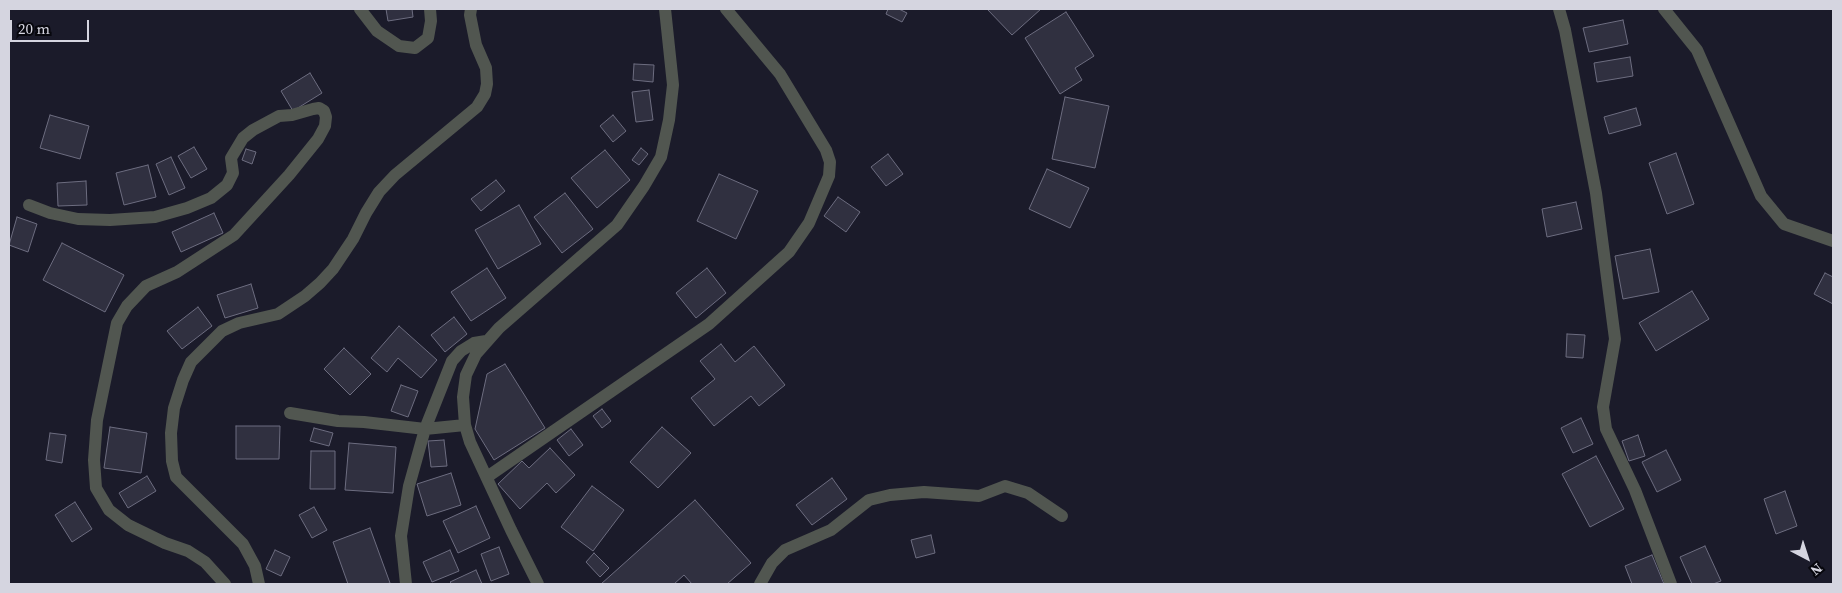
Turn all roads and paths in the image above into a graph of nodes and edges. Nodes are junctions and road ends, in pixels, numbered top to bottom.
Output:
1 (360, 9) edge
2 (430, 9) edge
3 (471, 9) edge
4 (665, 9) edge
5 (726, 9) edge
6 (1558, 9) edge
7 (1664, 9) edge
8 (29, 205) dead end
9 (1833, 241) edge
10 (486, 341) junction
11 (290, 413) dead end
12 (465, 425) junction
13 (425, 429) junction
14 (487, 477) junction
15 (1062, 516) dead end
16 (226, 584) edge
17 (259, 584) edge
18 (406, 584) edge
19 (538, 584) edge
20 (760, 584) edge
21 (1671, 584) edge

1 - 2 street
3 - 17 street
4 - 10 street
5 - 14 street
6 - 21 street
7 - 9 street
8 - 16 street
10 - 12 street
10 - 13 street
11 - 13 street
12 - 13 street
12 - 14 street
13 - 18 street
14 - 19 street
15 - 20 street

